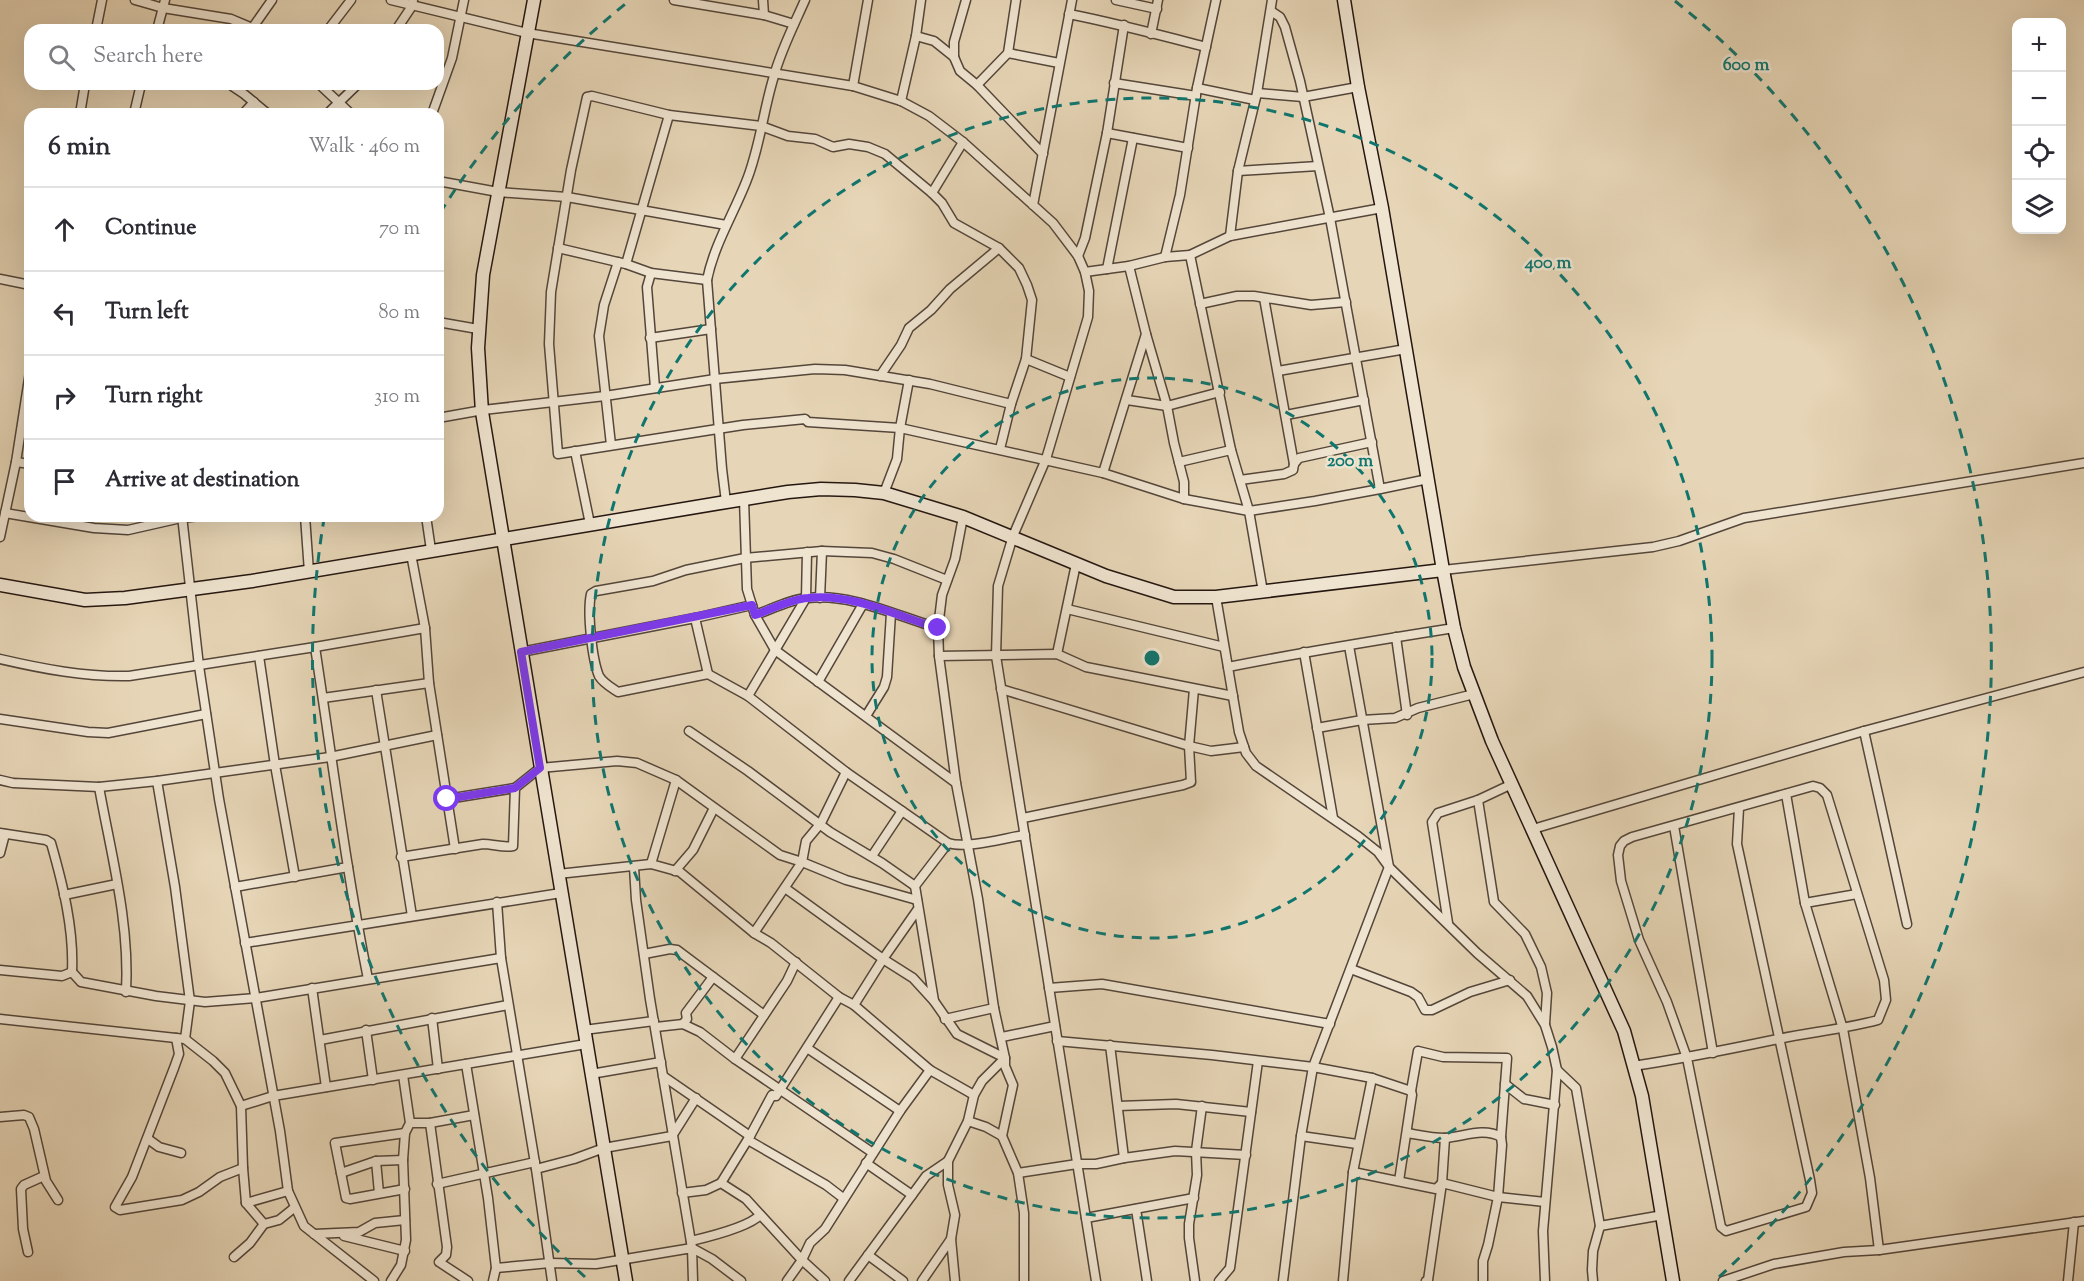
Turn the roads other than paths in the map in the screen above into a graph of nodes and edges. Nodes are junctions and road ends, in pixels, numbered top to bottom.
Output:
1 (102, 0) edge
2 (135, 0) edge
3 (272, 0) edge
4 (351, 0) edge
5 (391, 0) edge
6 (464, 0) edge
7 (534, 0) edge
8 (674, 0) edge
9 (763, 0) edge
10 (805, 0) edge
11 (868, 0) edge
12 (921, 0) edge
13 (966, 0) edge
14 (1016, 0) edge
15 (1072, 0) edge
16 (1116, 0) edge
17 (1216, 0) edge
18 (1272, 0) edge
19 (1344, 0) edge
20 (703, 2) edge
21 (412, 3) edge
22 (164, 4) edge
23 (1157, 5) edge
24 (1270, 11) junction
25 (1069, 14) junction
26 (764, 15) junction
27 (461, 18) junction
28 (97, 24) edge
29 (159, 24) edge
30 (243, 24) edge
31 (258, 24) edge
32 (333, 24) edge
33 (400, 24) edge
34 (794, 24) junction
35 (1124, 25) junction
36 (527, 33) junction
37 (1151, 34) junction
38 (916, 36) junction
39 (1206, 47) junction
40 (1008, 53) junction
41 (954, 57) junction
42 (1059, 63) junction
43 (774, 73) junction
44 (444, 80) edge
45 (1114, 83) junction
46 (977, 85) junction
47 (853, 86) junction
48 (1359, 87) junction
49 (85, 90) edge
50 (140, 90) edge
51 (238, 90) edge
52 (326, 90) edge
53 (352, 90) edge
54 (441, 90) edge
55 (1196, 92) junction
56 (1256, 97) junction
57 (1303, 97) junction
58 (901, 101) junction
59 (254, 102) junction
60 (338, 103) junction
61 (81, 108) edge
62 (135, 108) edge
63 (248, 108) edge
64 (261, 108) edge
65 (333, 108) edge
66 (344, 108) edge
67 (434, 108) edge
68 (669, 115) junction
69 (761, 126) junction
70 (1107, 133) junction
71 (1133, 138) junction
72 (963, 142) junction
73 (1188, 148) junction
74 (1043, 154) junction
75 (1318, 166) junction
76 (1238, 171) junction
77 (444, 182) edge
78 (498, 192) junction
79 (932, 193) junction
80 (567, 197) junction
81 (1034, 205) junction
82 (1382, 208) junction
83 (642, 209) junction
84 (1330, 218) junction
85 (726, 225) junction
86 (1230, 236) junction
87 (558, 248) junction
88 (999, 248) junction
89 (1190, 255) junction
90 (1078, 256) junction
91 (1165, 256) junction
92 (622, 263) junction
93 (1130, 267) junction
94 (1107, 269) junction
95 (1084, 272) junction
96 (651, 273) junction
97 (0, 279) edge
98 (707, 280) junction
99 (24, 284) edge
100 (1264, 298) junction
101 (1346, 302) junction
102 (1200, 304) junction
103 (444, 323) edge
104 (478, 329) junction
105 (711, 329) junction
106 (1146, 334) junction
107 (650, 338) junction
108 (1406, 349) junction
109 (1356, 357) junction
110 (1026, 360) junction
111 (1278, 371) junction
112 (880, 376) junction
113 (1070, 377) junction
114 (715, 379) junction
115 (909, 380) junction
116 (655, 388) junction
117 (1220, 392) junction
118 (604, 396) junction
119 (1127, 400) junction
120 (1364, 400) junction
121 (552, 402) junction
122 (1011, 404) junction
123 (1167, 405) junction
124 (483, 410) junction
125 (24, 411) edge
126 (1286, 415) junction
127 (444, 417) edge
128 (900, 428) junction
129 (718, 429) junction
130 (1372, 442) junction
131 (611, 445) junction
132 (1000, 449) junction
133 (1231, 450) junction
134 (575, 451) junction
135 (1046, 459) junction
136 (16, 462) junction
137 (1179, 462) junction
138 (24, 463) edge
139 (2084, 463) edge
140 (1294, 464) junction
141 (1103, 473) junction
142 (1428, 479) junction
143 (1240, 480) junction
144 (1380, 489) junction
145 (884, 493) junction
146 (744, 499) junction
147 (1184, 499) junction
148 (726, 501) junction
149 (1249, 511) junction
150 (5, 513) junction
151 (24, 516) edge
152 (963, 517) junction
153 (58, 522) edge
154 (161, 522) edge
155 (182, 522) edge
156 (305, 522) edge
157 (427, 522) edge
158 (590, 524) junction
159 (1013, 536) junction
160 (0, 537) edge
161 (503, 538) junction
162 (431, 550) junction
163 (822, 551) junction
164 (807, 552) junction
165 (411, 554) junction
166 (745, 558) junction
167 (1076, 564) junction
168 (1443, 570) junction
169 (309, 572) junction
170 (947, 580) junction
171 (0, 585) edge
172 (189, 590) junction
173 (1263, 592) junction
174 (1216, 597) junction
175 (806, 598) junction
176 (819, 598) junction
177 (863, 604) junction
178 (752, 605) junction
179 (1068, 609) junction
180 (891, 614) junction
181 (755, 615) junction
182 (695, 618) junction
183 (425, 628) junction
184 (938, 628) junction
185 (1454, 628) junction
186 (1396, 637) junction
187 (591, 638) junction
188 (1349, 646) junction
189 (315, 647) junction
190 (1224, 648) junction
191 (775, 650) junction
192 (521, 652) junction
193 (1304, 652) junction
194 (1057, 654) junction
195 (259, 656) junction
196 (939, 656) junction
197 (996, 656) junction
198 (0, 659) edge
199 (198, 666) junction
200 (1228, 667) junction
201 (2084, 672) edge
202 (708, 674) junction
203 (818, 682) junction
204 (429, 683) junction
205 (1000, 689) junction
206 (1194, 689) junction
207 (376, 690) junction
208 (1474, 694) junction
209 (748, 696) junction
210 (1233, 696) junction
211 (323, 698) junction
212 (206, 714) junction
213 (1407, 715) junction
214 (866, 717) junction
215 (0, 719) edge
216 (1362, 720) junction
217 (1317, 728) junction
218 (689, 731) dead end
219 (1864, 731) junction
220 (437, 735) junction
221 (385, 744) junction
222 (1189, 746) junction
223 (1244, 747) junction
224 (330, 757) junction
225 (274, 765) junction
226 (540, 768) junction
227 (846, 772) junction
228 (215, 774) junction
229 (0, 780) edge
230 (676, 780) junction
231 (157, 781) junction
232 (956, 783) junction
233 (1512, 784) junction
234 (99, 786) junction
235 (515, 788) junction
236 (1786, 794) junction
237 (447, 799) junction
238 (1478, 800) junction
239 (714, 808) junction
240 (1738, 808) junction
241 (902, 812) junction
242 (1023, 818) junction
243 (1333, 818) junction
244 (821, 823) junction
245 (1674, 826) junction
246 (1533, 829) junction
247 (2, 834) edge
248 (1025, 835) junction
249 (948, 843) junction
250 (967, 844) junction
251 (455, 849) junction
252 (0, 853) edge
253 (872, 856) junction
254 (401, 857) junction
255 (802, 861) junction
256 (651, 864) junction
257 (348, 867) junction
258 (634, 867) junction
259 (1389, 867) junction
260 (675, 871) junction
261 (558, 874) junction
262 (295, 878) junction
263 (117, 884) junction
264 (915, 886) junction
265 (235, 887) junction
266 (785, 888) junction
267 (561, 893) junction
268 (1857, 894) junction
269 (64, 895) junction
270 (917, 900) junction
271 (497, 902) junction
272 (1805, 903) junction
273 (918, 909) junction
274 (412, 916) junction
275 (1448, 923) junction
276 (1907, 924) dead end
277 (357, 925) junction
278 (754, 933) junction
279 (245, 943) junction
280 (644, 954) junction
281 (501, 958) junction
282 (883, 959) junction
283 (796, 962) junction
284 (1351, 969) junction
285 (0, 970) edge
286 (72, 972) junction
287 (713, 977) junction
288 (368, 979) junction
289 (1510, 980) junction
290 (312, 988) junction
291 (1049, 988) junction
292 (126, 992) junction
293 (839, 997) junction
294 (256, 998) junction
295 (190, 1001) junction
296 (934, 1001) junction
297 (508, 1005) junction
298 (854, 1005) junction
299 (994, 1008) junction
300 (765, 1016) junction
301 (432, 1018) junction
302 (945, 1018) junction
303 (0, 1019) edge
304 (655, 1024) junction
305 (684, 1024) junction
306 (1330, 1024) junction
307 (1545, 1025) junction
308 (1055, 1026) junction
309 (1843, 1029) junction
310 (366, 1030) junction
311 (584, 1030) junction
312 (1002, 1037) junction
313 (1780, 1038) junction
314 (181, 1039) junction
315 (320, 1040) junction
316 (1057, 1041) junction
317 (586, 1044) junction
318 (1110, 1045) junction
319 (807, 1048) junction
320 (1713, 1053) junction
321 (517, 1055) junction
322 (1005, 1058) junction
323 (1687, 1058) junction
324 (735, 1059) junction
325 (1258, 1060) junction
326 (661, 1062) junction
327 (466, 1064) junction
328 (1633, 1066) junction
329 (1313, 1067) junction
330 (438, 1069) junction
331 (930, 1070) junction
332 (1557, 1070) junction
333 (591, 1074) junction
334 (403, 1075) junction
335 (663, 1076) junction
336 (1372, 1078) junction
337 (373, 1080) junction
338 (1505, 1084) junction
339 (327, 1088) junction
340 (780, 1090) junction
341 (1411, 1092) junction
342 (974, 1095) junction
343 (273, 1096) junction
344 (696, 1098) junction
345 (1555, 1105) junction
346 (241, 1106) junction
347 (1202, 1106) junction
348 (1118, 1107) junction
349 (900, 1112) junction
350 (1251, 1112) junction
351 (474, 1115) junction
352 (0, 1117) edge
353 (968, 1121) junction
354 (410, 1123) junction
355 (430, 1123) junction
356 (405, 1133) junction
357 (1407, 1133) junction
358 (672, 1136) junction
359 (1002, 1136) junction
360 (1301, 1136) junction
361 (1501, 1137) junction
362 (749, 1138) junction
363 (1445, 1138) junction
364 (148, 1139) junction
365 (1357, 1144) junction
366 (604, 1148) junction
367 (1196, 1151) junction
368 (181, 1153) dead end
369 (873, 1153) junction
370 (1246, 1155) junction
371 (1124, 1158) junction
372 (403, 1160) junction
373 (375, 1161) junction
374 (948, 1161) junction
375 (866, 1163) junction
376 (1077, 1164) junction
377 (536, 1166) junction
378 (243, 1168) junction
379 (1353, 1172) junction
380 (341, 1173) junction
381 (1018, 1173) junction
382 (484, 1174) junction
383 (44, 1176) junction
384 (1400, 1181) junction
385 (721, 1183) junction
386 (437, 1184) junction
387 (1442, 1184) junction
388 (405, 1189) junction
389 (288, 1191) junction
390 (379, 1193) junction
391 (682, 1193) junction
392 (912, 1195) junction
393 (1498, 1197) junction
394 (843, 1198) junction
395 (1194, 1198) junction
396 (58, 1200) dead end
397 (1545, 1202) junction
398 (246, 1203) junction
399 (294, 1208) junction
400 (1136, 1209) junction
401 (760, 1215) junction
402 (1663, 1215) junction
403 (1086, 1218) junction
404 (405, 1220) junction
405 (2084, 1221) edge
406 (2074, 1222) junction
407 (264, 1224) junction
408 (1600, 1226) junction
409 (335, 1233) junction
410 (314, 1234) junction
411 (951, 1239) junction
412 (691, 1245) junction
413 (1879, 1250) junction
414 (405, 1251) junction
415 (28, 1252) dead end
416 (868, 1255) junction
417 (234, 1257) dead end
418 (622, 1260) junction
419 (802, 1260) junction
420 (550, 1263) junction
421 (496, 1268) junction
422 (1727, 1280) edge
423 (374, 1281) edge
424 (391, 1281) edge
425 (468, 1281) edge
426 (493, 1281) edge
427 (552, 1281) edge
428 (626, 1281) edge
429 (693, 1281) edge
430 (741, 1281) edge
431 (787, 1281) edge
432 (825, 1281) edge
433 (849, 1281) edge
434 (903, 1281) edge
435 (922, 1281) edge
436 (955, 1281) edge
437 (1024, 1281) edge
438 (1096, 1281) edge
439 (1147, 1281) edge
440 (1195, 1281) edge
441 (1219, 1281) edge
442 (1283, 1281) edge
443 (1343, 1281) edge
444 (1428, 1281) edge
445 (1483, 1281) edge
446 (1545, 1281) edge
447 (1593, 1281) edge
448 (1673, 1281) edge
449 (2068, 1281) edge

1 - 28 street
2 - 22 street
3 - 31 street
4 - 32 street
5 - 21 street
6 - 27 street
7 - 36 street
8 - 20 street
9 - 26 street
10 - 34 street
11 - 47 street
12 - 38 street
13 - 41 street
14 - 40 street
15 - 25 street
16 - 23 street
17 - 39 street
18 - 24 street
19 - 48 street
20 - 26 street
21 - 27 street
21 - 33 street
22 - 29 street
22 - 30 street
23 - 37 street
24 - 56 street
24 - 57 street
25 - 35 street
25 - 42 street
26 - 34 street
27 - 36 street
27 - 44 street
34 - 43 street
35 - 37 street
35 - 45 street
36 - 43 street
36 - 78 street
37 - 39 street
38 - 41 street
38 - 58 street
39 - 55 street
40 - 42 street
40 - 46 street
41 - 46 street
42 - 74 street
43 - 47 street
43 - 69 street
45 - 55 street
45 - 70 street
46 - 74 street
47 - 58 street
48 - 57 street
48 - 82 street
49 - 61 street
50 - 62 street
51 - 59 street
52 - 60 street
53 - 60 street
54 - 67 street
55 - 56 street
55 - 73 street
56 - 57 street
56 - 76 street
57 - 75 street
58 - 72 street
59 - 63 street
59 - 64 street
60 - 65 street
60 - 66 street
68 - 69 street
68 - 80 street
68 - 83 street
69 - 79 street
69 - 85 street
70 - 71 street
70 - 90 street
71 - 73 street
71 - 94 street
72 - 79 street
72 - 81 street
73 - 91 street
74 - 81 street
75 - 76 street
75 - 84 street
76 - 86 street
77 - 78 street
78 - 80 street
78 - 104 street
79 - 88 street
80 - 83 street
80 - 87 street
81 - 90 street
82 - 84 street
82 - 108 street
83 - 85 street
83 - 92 street
84 - 86 street
84 - 101 street
85 - 98 street
86 - 89 street
87 - 92 street
87 - 121 street
88 - 110 street
88 - 112 street
89 - 91 street
89 - 102 street
90 - 95 street
91 - 93 street
92 - 96 street
92 - 118 street
93 - 94 street
93 - 106 street
94 - 95 street
95 - 113 street
96 - 98 street
96 - 107 street
97 - 99 street
98 - 105 street
100 - 101 street
100 - 102 street
100 - 111 street
101 - 109 street
102 - 117 street
103 - 104 street
104 - 124 street
105 - 107 street
105 - 114 street
106 - 119 street
106 - 123 street
107 - 116 street
108 - 109 street
108 - 142 street
109 - 111 street
109 - 120 street
110 - 113 street
110 - 122 street
111 - 126 street
112 - 114 street
112 - 115 street
113 - 135 street
114 - 116 street
114 - 129 street
115 - 122 street
115 - 128 street
116 - 118 street
117 - 123 street
117 - 133 street
118 - 121 street
118 - 131 street
119 - 123 street
119 - 141 street
120 - 126 street
120 - 130 street
121 - 124 street
121 - 134 street
122 - 132 street
123 - 137 street
124 - 127 street
124 - 161 street
125 - 136 street
126 - 140 street
128 - 129 street
128 - 132 street
128 - 145 street
129 - 131 street
129 - 148 street
130 - 140 street
130 - 144 street
131 - 134 street
132 - 135 street
133 - 137 street
133 - 143 street
134 - 158 street
135 - 141 street
135 - 159 street
136 - 138 street
136 - 150 street
137 - 147 street
139 - 168 street
140 - 143 street
141 - 147 street
142 - 144 street
142 - 168 street
143 - 149 street
144 - 149 street
145 - 146 street
145 - 152 street
146 - 148 street
146 - 166 street
147 - 149 street
148 - 158 street
149 - 173 street
150 - 151 street
150 - 160 street
152 - 159 street
152 - 170 street
153 - 154 street
155 - 172 street
156 - 169 street
157 - 162 street
158 - 161 street
159 - 167 street
159 - 197 street
161 - 162 street
161 - 192 street
162 - 165 street
163 - 164 street
163 - 170 street
163 - 176 street
164 - 166 street
164 - 175 street
165 - 169 street
165 - 183 street
166 - 178 street
166 - 187 street
167 - 174 street
167 - 179 street
168 - 173 street
168 - 185 street
169 - 172 street
170 - 184 street
171 - 172 street
172 - 199 street
173 - 174 street
174 - 190 street
175 - 176 street
175 - 181 street
175 - 191 street
176 - 177 street
177 - 180 street
177 - 203 street
178 - 181 street
178 - 182 street
179 - 190 street
179 - 194 street
180 - 184 street
180 - 214 street
181 - 191 street
182 - 187 street
182 - 202 street
183 - 189 street
183 - 204 street
184 - 196 street
185 - 186 street
185 - 208 street
186 - 188 street
186 - 213 street
187 - 192 street
187 - 202 street
188 - 193 street
188 - 216 street
189 - 195 street
189 - 211 street
190 - 200 street
191 - 203 street
191 - 209 street
192 - 226 street
193 - 200 street
193 - 217 street
194 - 197 street
194 - 206 street
195 - 199 street
195 - 225 street
196 - 197 street
196 - 232 street
197 - 205 street
198 - 199 street
199 - 212 street
200 - 210 street
201 - 219 street
202 - 209 street
203 - 214 street
204 - 207 street
204 - 220 street
205 - 222 street
205 - 242 street
206 - 210 street
206 - 222 street
207 - 211 street
207 - 221 street
208 - 213 street
208 - 233 street
209 - 227 street
210 - 223 street
211 - 224 street
212 - 215 street
212 - 228 street
213 - 216 street
214 - 232 street
216 - 217 street
216 - 259 street
217 - 243 street
218 - 244 street
219 - 246 street
219 - 276 street
220 - 221 street
220 - 237 street
221 - 224 street
221 - 254 street
222 - 223 street
222 - 242 street
223 - 243 street
224 - 225 street
224 - 257 street
225 - 228 street
225 - 262 street
226 - 230 street
226 - 235 street
226 - 261 street
227 - 241 street
227 - 244 street
228 - 231 street
228 - 265 street
229 - 234 street
230 - 239 street
230 - 256 street
231 - 234 street
231 - 295 street
232 - 250 street
233 - 238 street
233 - 246 street
234 - 263 street
235 - 237 street
235 - 251 street
236 - 240 street
236 - 268 street
236 - 272 street
237 - 251 street
238 - 275 street
238 - 307 street
239 - 255 street
239 - 260 street
240 - 245 street
240 - 313 street
241 - 249 street
241 - 253 street
242 - 248 street
243 - 259 street
244 - 253 street
244 - 255 street
245 - 320 street
245 - 323 street
246 - 328 street
247 - 252 street
247 - 269 street
248 - 250 street
248 - 291 street
249 - 250 street
249 - 264 street
250 - 299 street
251 - 254 street
253 - 264 street
254 - 274 street
255 - 266 street
255 - 270 street
256 - 258 street
256 - 260 street
257 - 262 street
257 - 277 street
258 - 261 street
258 - 280 street
259 - 275 street
259 - 284 street
260 - 278 street
261 - 267 street
262 - 265 street
263 - 269 street
263 - 292 street
264 - 270 street
265 - 279 street
266 - 278 street
266 - 282 street
267 - 271 street
267 - 311 street
268 - 272 street
268 - 309 street
269 - 286 street
270 - 273 street
271 - 274 street
271 - 281 street
272 - 309 street
273 - 282 street
273 - 296 street
274 - 277 street
275 - 289 street
277 - 279 street
277 - 288 street
278 - 283 street
279 - 294 street
280 - 287 street
280 - 304 street
281 - 288 street
281 - 297 street
282 - 296 street
282 - 298 street
283 - 293 street
283 - 300 street
284 - 289 street
284 - 306 street
285 - 286 street
286 - 292 street
287 - 300 street
287 - 305 street
288 - 290 street
289 - 307 street
290 - 294 street
290 - 315 street
291 - 306 street
291 - 308 street
292 - 295 street
293 - 298 street
293 - 319 street
294 - 295 street
294 - 343 street
295 - 314 street
296 - 302 street
297 - 301 street
297 - 321 street
298 - 331 street
299 - 302 street
299 - 312 street
300 - 324 street
301 - 310 street
301 - 330 street
302 - 322 street
303 - 314 street
304 - 305 street
304 - 311 street
304 - 326 street
305 - 324 street
306 - 329 street
307 - 332 street
308 - 312 street
308 - 316 street
309 - 313 street
309 - 413 street
310 - 315 street
310 - 337 street
311 - 317 street
312 - 322 street
313 - 320 street
313 - 323 street
314 - 346 street
314 - 364 street
315 - 339 street
316 - 318 street
316 - 376 street
317 - 321 street
317 - 333 street
318 - 325 street
318 - 348 street
319 - 340 street
319 - 349 street
320 - 323 street
321 - 327 street
321 - 377 street
322 - 342 street
322 - 359 street
323 - 328 street
324 - 340 street
325 - 329 street
325 - 350 street
326 - 333 street
326 - 335 street
327 - 330 street
327 - 351 street
328 - 402 street
329 - 336 street
329 - 360 street
330 - 334 street
331 - 342 street
331 - 349 street
332 - 345 street
332 - 408 street
333 - 366 street
334 - 337 street
334 - 354 street
335 - 344 street
335 - 358 street
336 - 341 street
336 - 365 street
337 - 339 street
338 - 341 street
338 - 345 street
338 - 361 street
339 - 343 street
340 - 362 street
340 - 369 street
341 - 357 street
342 - 353 street
343 - 346 street
343 - 389 street
344 - 358 street
344 - 362 street
345 - 397 street
346 - 378 street
347 - 348 street
347 - 350 street
347 - 367 street
348 - 371 street
349 - 369 street
350 - 370 street
351 - 355 street
351 - 382 street
352 - 383 street
353 - 359 street
353 - 374 street
354 - 355 street
354 - 356 street
355 - 386 street
356 - 372 street
356 - 380 street
357 - 363 street
357 - 384 street
358 - 366 street
358 - 391 street
359 - 381 street
360 - 365 street
360 - 442 street
361 - 363 street
361 - 393 street
362 - 385 street
362 - 394 street
363 - 387 street
364 - 368 street
364 - 378 street
365 - 379 street
366 - 377 street
366 - 418 street
367 - 370 street
367 - 371 street
367 - 395 street
369 - 375 street
370 - 441 street
371 - 376 street
372 - 373 street
372 - 388 street
373 - 380 street
373 - 390 street
374 - 392 street
374 - 411 street
375 - 392 street
375 - 394 street
376 - 381 street
376 - 403 street
377 - 382 street
377 - 420 street
378 - 398 street
379 - 384 street
379 - 443 street
380 - 390 street
381 - 437 street
382 - 386 street
382 - 421 street
383 - 396 street
383 - 415 street
384 - 387 street
385 - 391 street
385 - 401 street
386 - 425 street
387 - 393 street
387 - 444 street
388 - 390 street
388 - 404 street
389 - 398 street
389 - 399 street
391 - 412 street
392 - 416 street
393 - 397 street
393 - 445 street
394 - 419 street
395 - 400 street
395 - 440 street
397 - 446 street
398 - 407 street
399 - 407 street
399 - 410 street
400 - 403 street
400 - 439 street
401 - 412 street
401 - 419 street
402 - 408 street
402 - 448 street
403 - 438 street
404 - 409 street
404 - 414 street
405 - 406 street
406 - 413 street
406 - 449 street
407 - 417 street
408 - 447 street
409 - 410 street
409 - 414 street
410 - 423 street
411 - 435 street
411 - 436 street
412 - 418 street
412 - 429 street
412 - 430 street
413 - 422 street
414 - 424 street
416 - 433 street
416 - 434 street
418 - 420 street
418 - 428 street
419 - 431 street
419 - 432 street
420 - 421 street
420 - 427 street
421 - 426 street

